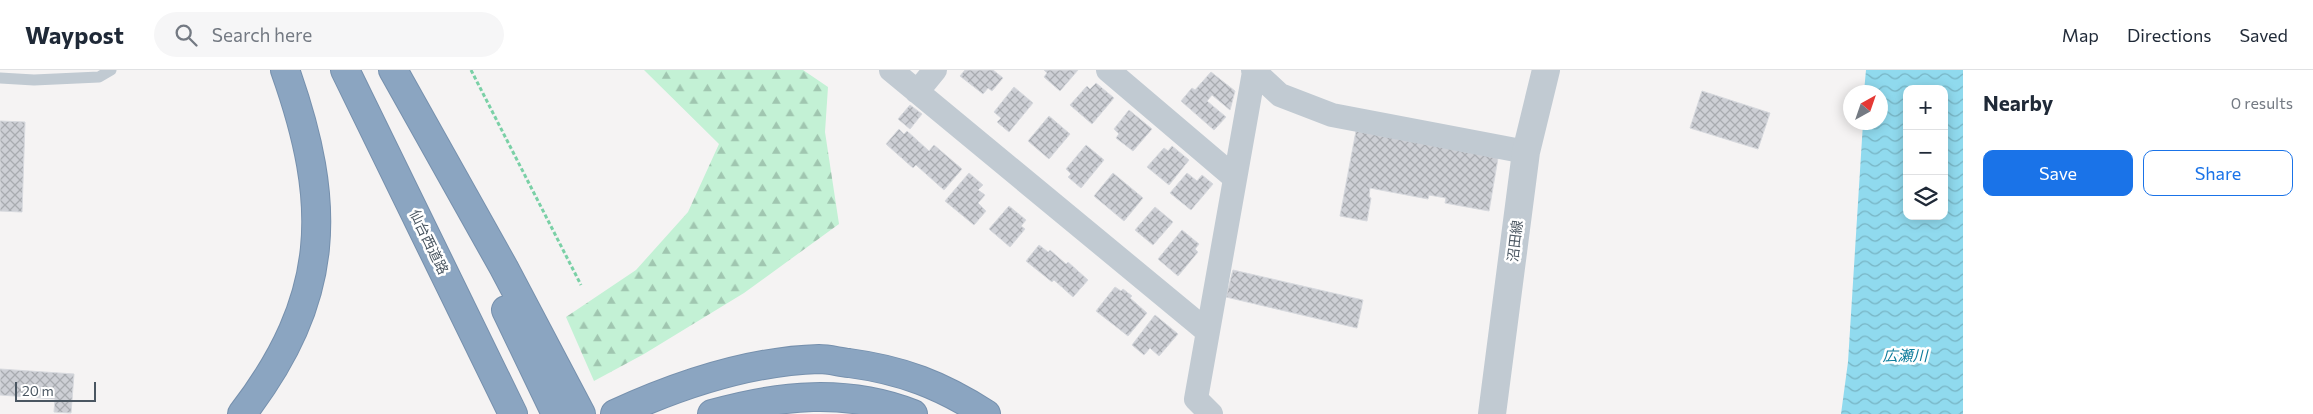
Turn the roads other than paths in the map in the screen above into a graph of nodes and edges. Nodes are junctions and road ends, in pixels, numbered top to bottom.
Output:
1 (111, 70) edge
2 (285, 70) edge
3 (345, 70) edge
4 (389, 70) edge
5 (393, 70) edge
6 (891, 70) edge
7 (935, 70) edge
8 (1108, 70) edge
9 (1546, 70) edge
10 (1254, 71) edge
11 (35, 75) edge
12 (0, 78) edge
13 (917, 92) junction
14 (1526, 152) junction
15 (1235, 178) junction
16 (1208, 332) junction
17 (626, 409) edge
18 (242, 414) edge
19 (513, 414) edge
20 (556, 414) edge
21 (581, 414) edge
22 (712, 414) edge
23 (913, 414) edge
24 (986, 414) edge
25 (1211, 414) edge
26 (1492, 414) edge

1 - 11 lane
2 - 18 highway
3 - 19 highway, 仙台西道路
4 - 20 highway
5 - 21 highway
6 - 13 street
7 - 13 street
8 - 15 street
9 - 14 street, 沼田線
10 - 14 street
10 - 15 street
11 - 12 lane
13 - 16 street
14 - 26 street, 沼田線
15 - 16 street
16 - 25 street
17 - 24 highway
22 - 23 highway

